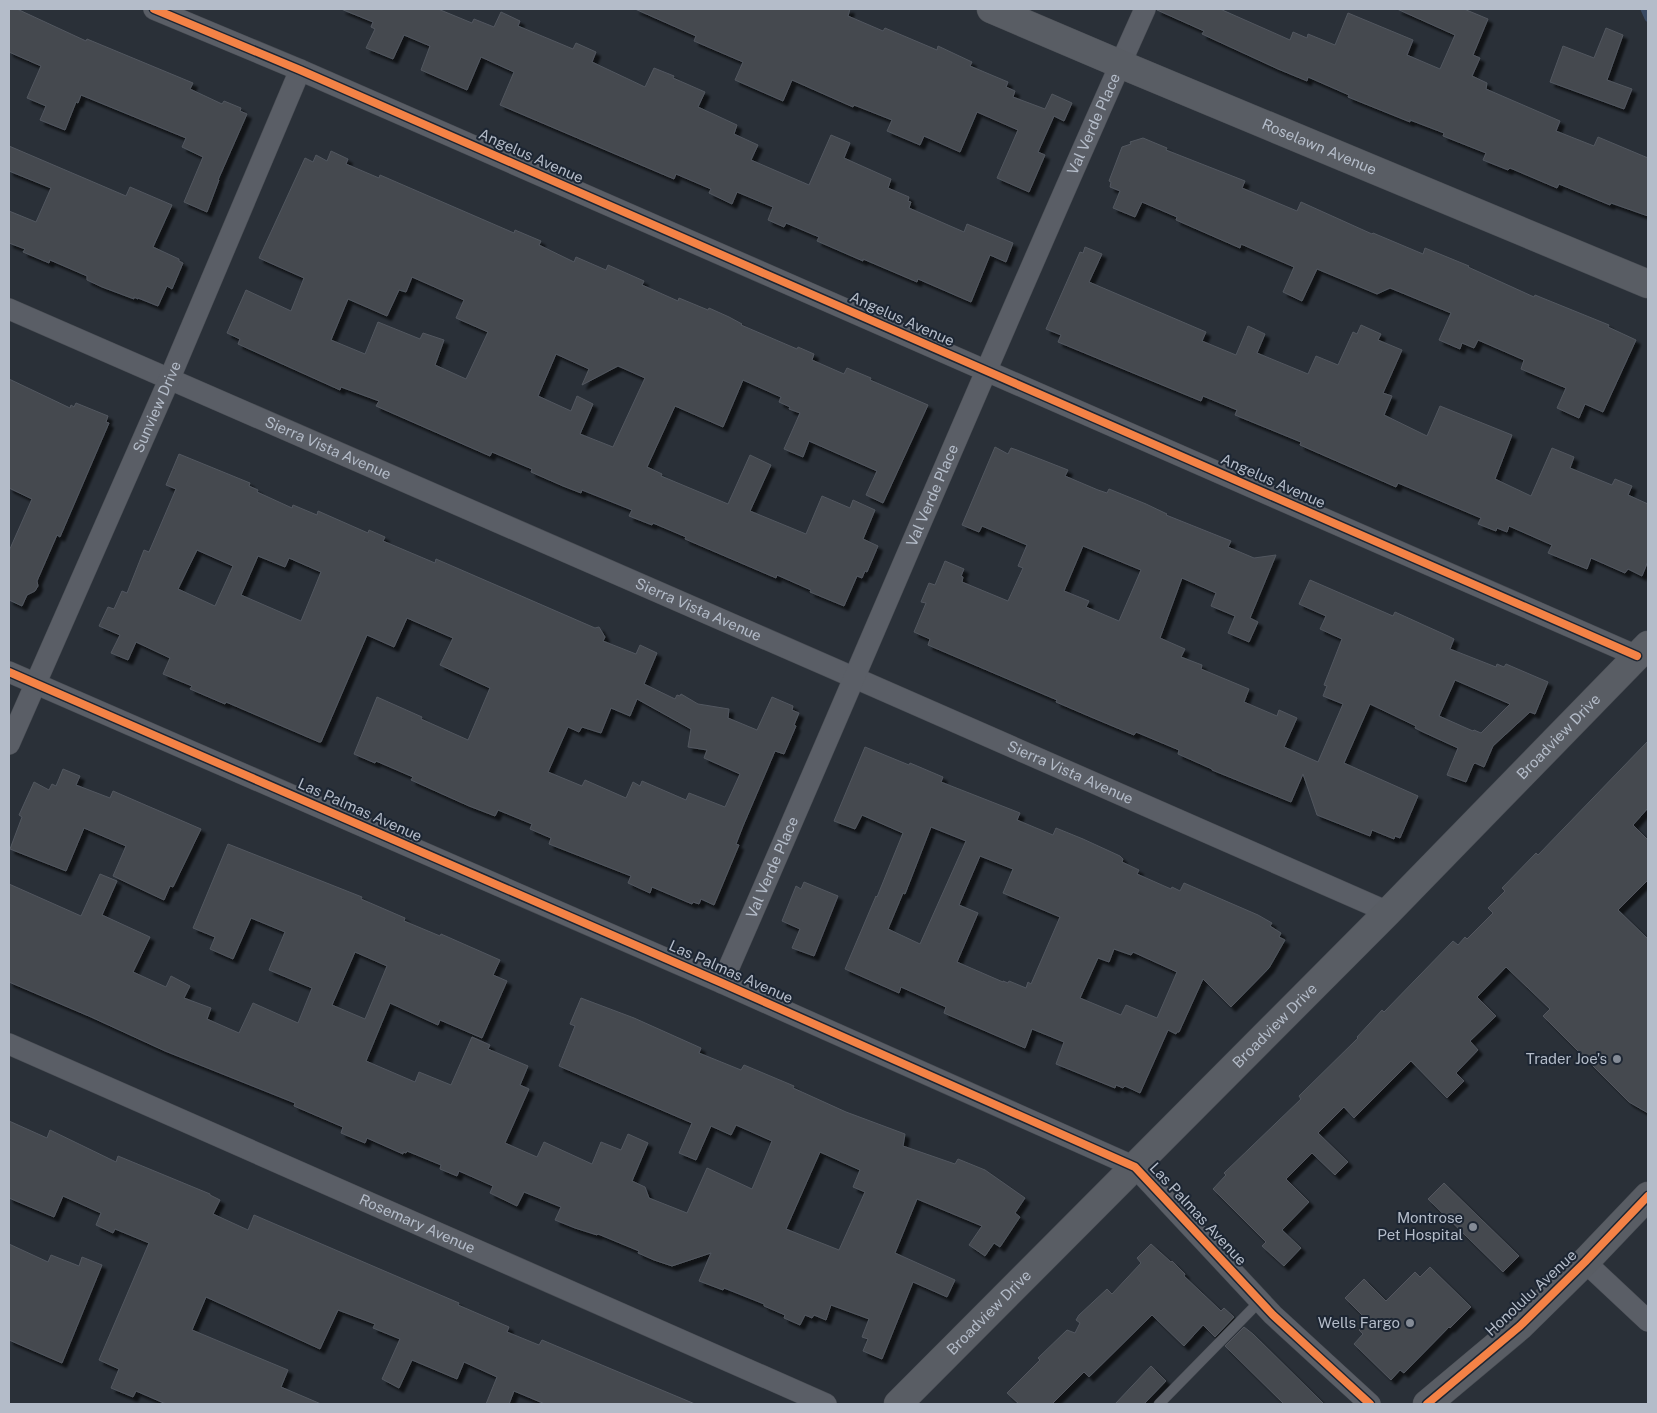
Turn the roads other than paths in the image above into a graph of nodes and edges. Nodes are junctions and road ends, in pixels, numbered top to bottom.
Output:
1 (154, 9) edge
2 (991, 9) edge
3 (1144, 9) edge
4 (1120, 64) junction
5 (300, 70) junction
6 (1648, 284) edge
7 (9, 309) edge
8 (985, 370) junction
9 (169, 380) junction
10 (1643, 651) edge
11 (9, 672) edge
12 (856, 678) junction
13 (34, 684) junction
14 (9, 744) edge
15 (1388, 912) junction
16 (722, 983) junction
17 (9, 1044) edge
18 (1135, 1166) junction
19 (1648, 1196) edge
20 (1585, 1262) junction
21 (1260, 1301) junction
22 (1648, 1321) edge
23 (826, 1404) edge
24 (898, 1404) edge
25 (1159, 1404) edge
26 (1370, 1404) edge
27 (1427, 1404) edge

1 - 5 street, Angelus Avenue
2 - 4 street, Roselawn Avenue
3 - 4 street, Val Verde Place
4 - 6 street, Roselawn Avenue
4 - 8 street, Val Verde Place
5 - 8 street, Angelus Avenue
5 - 9 street, Sunview Drive
7 - 9 street, Sierra Vista Avenue
8 - 10 street, Angelus Avenue
8 - 12 street, Val Verde Place
9 - 12 street, Sierra Vista Avenue
9 - 13 street, Sunview Drive
10 - 15 street, Broadview Drive
11 - 13 street, Las Palmas Avenue
12 - 15 street, Sierra Vista Avenue
12 - 16 street, Val Verde Place
13 - 14 street, Sunview Drive
13 - 16 street, Las Palmas Avenue
15 - 18 street, Broadview Drive
16 - 18 street, Las Palmas Avenue
17 - 23 street, Rosemary Avenue
18 - 21 street, Las Palmas Avenue
18 - 24 street, Broadview Drive
19 - 20 street, Honolulu Avenue
20 - 22 street
20 - 27 street, Honolulu Avenue
21 - 25 lane
21 - 26 street, Las Palmas Avenue

